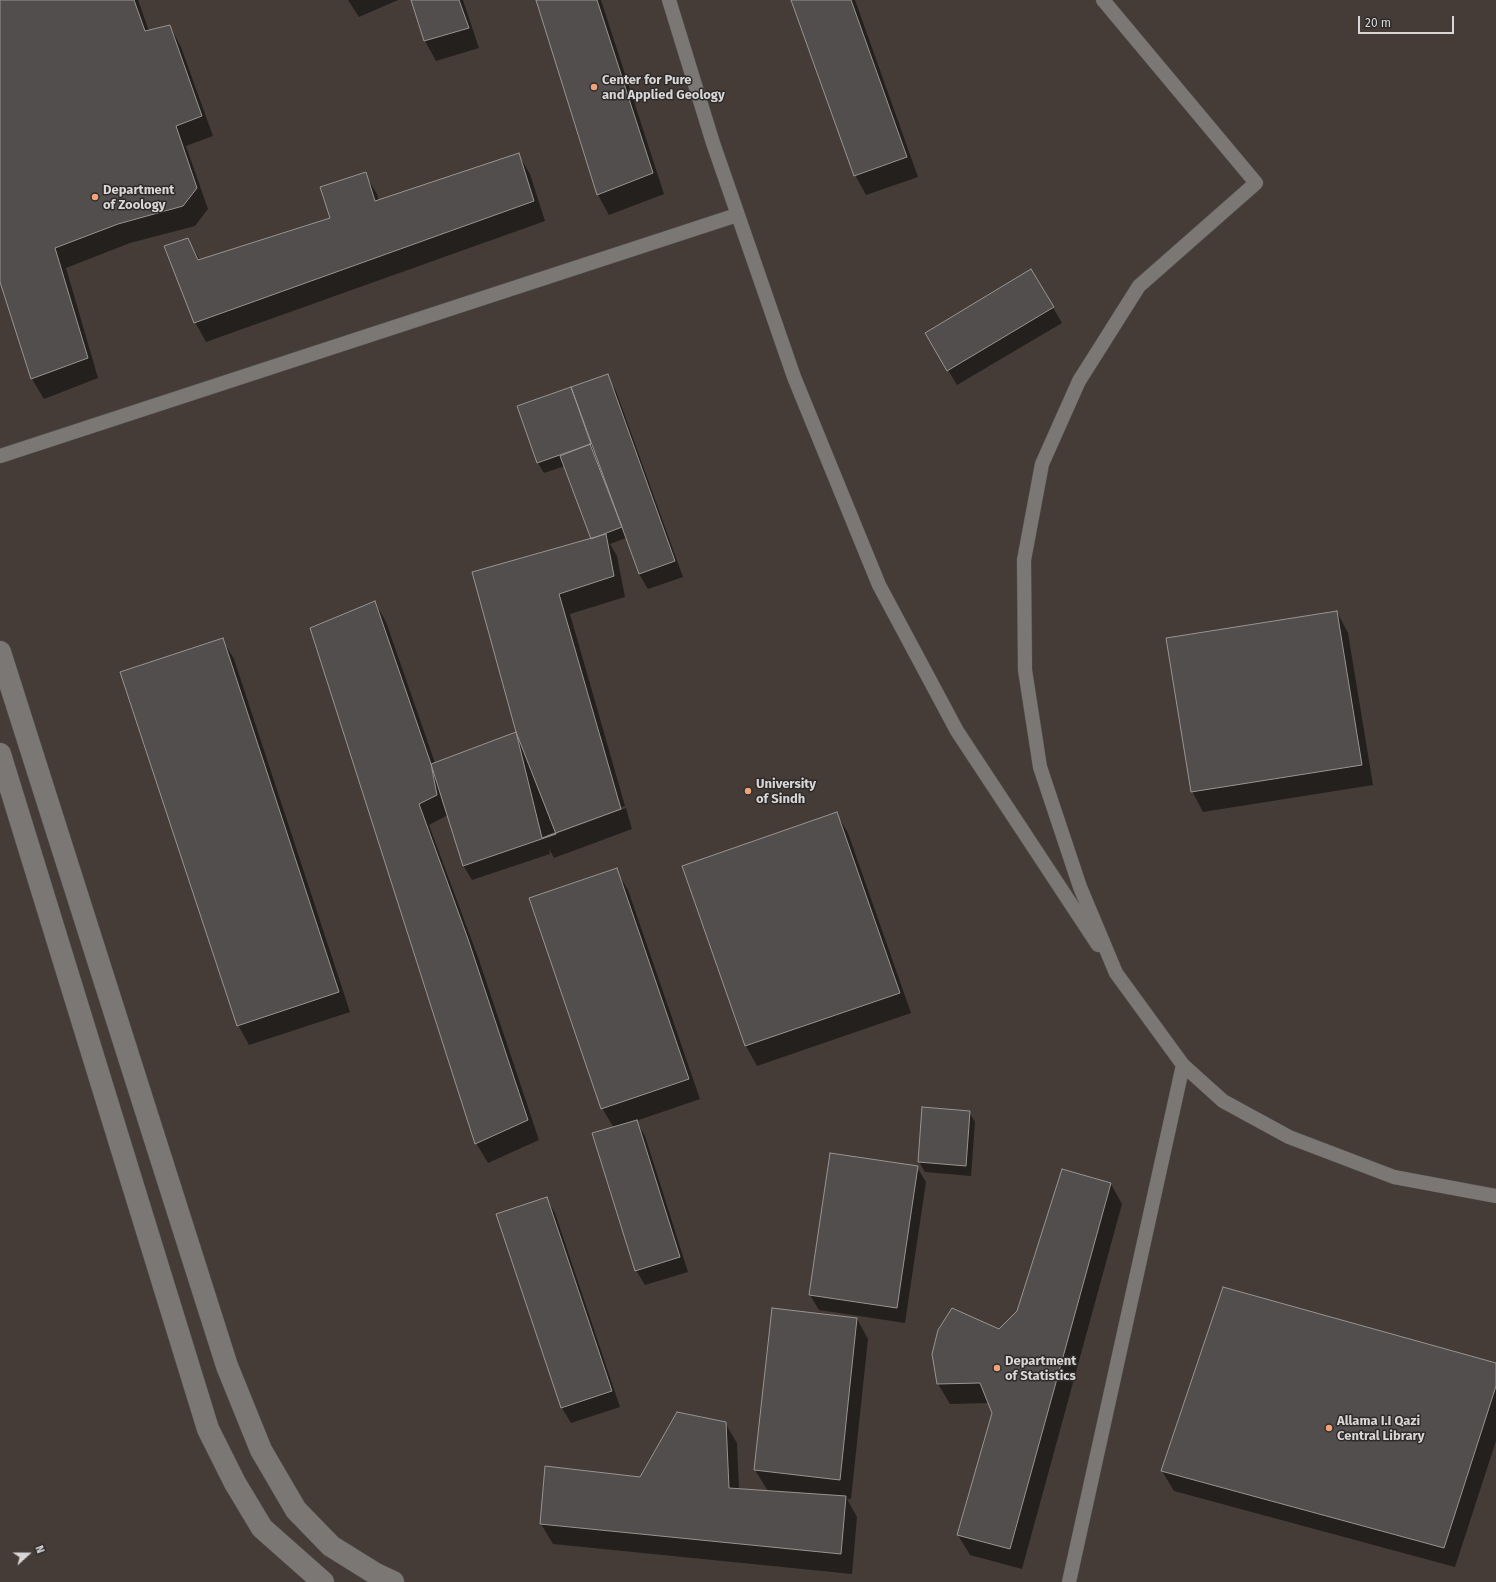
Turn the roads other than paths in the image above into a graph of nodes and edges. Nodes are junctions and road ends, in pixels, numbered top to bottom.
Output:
1 (670, 0) edge
2 (1103, 0) edge
3 (737, 215) junction
4 (0, 456) edge
5 (0, 652) edge
6 (0, 754) edge
7 (1116, 972) junction
8 (1183, 1064) junction
9 (1496, 1196) edge
10 (323, 1582) edge
11 (393, 1582) edge
12 (1069, 1582) edge

1 - 3 lane
2 - 7 lane
3 - 4 lane
3 - 7 lane
5 - 11 street
6 - 10 street
7 - 8 lane
8 - 9 lane
8 - 12 lane

